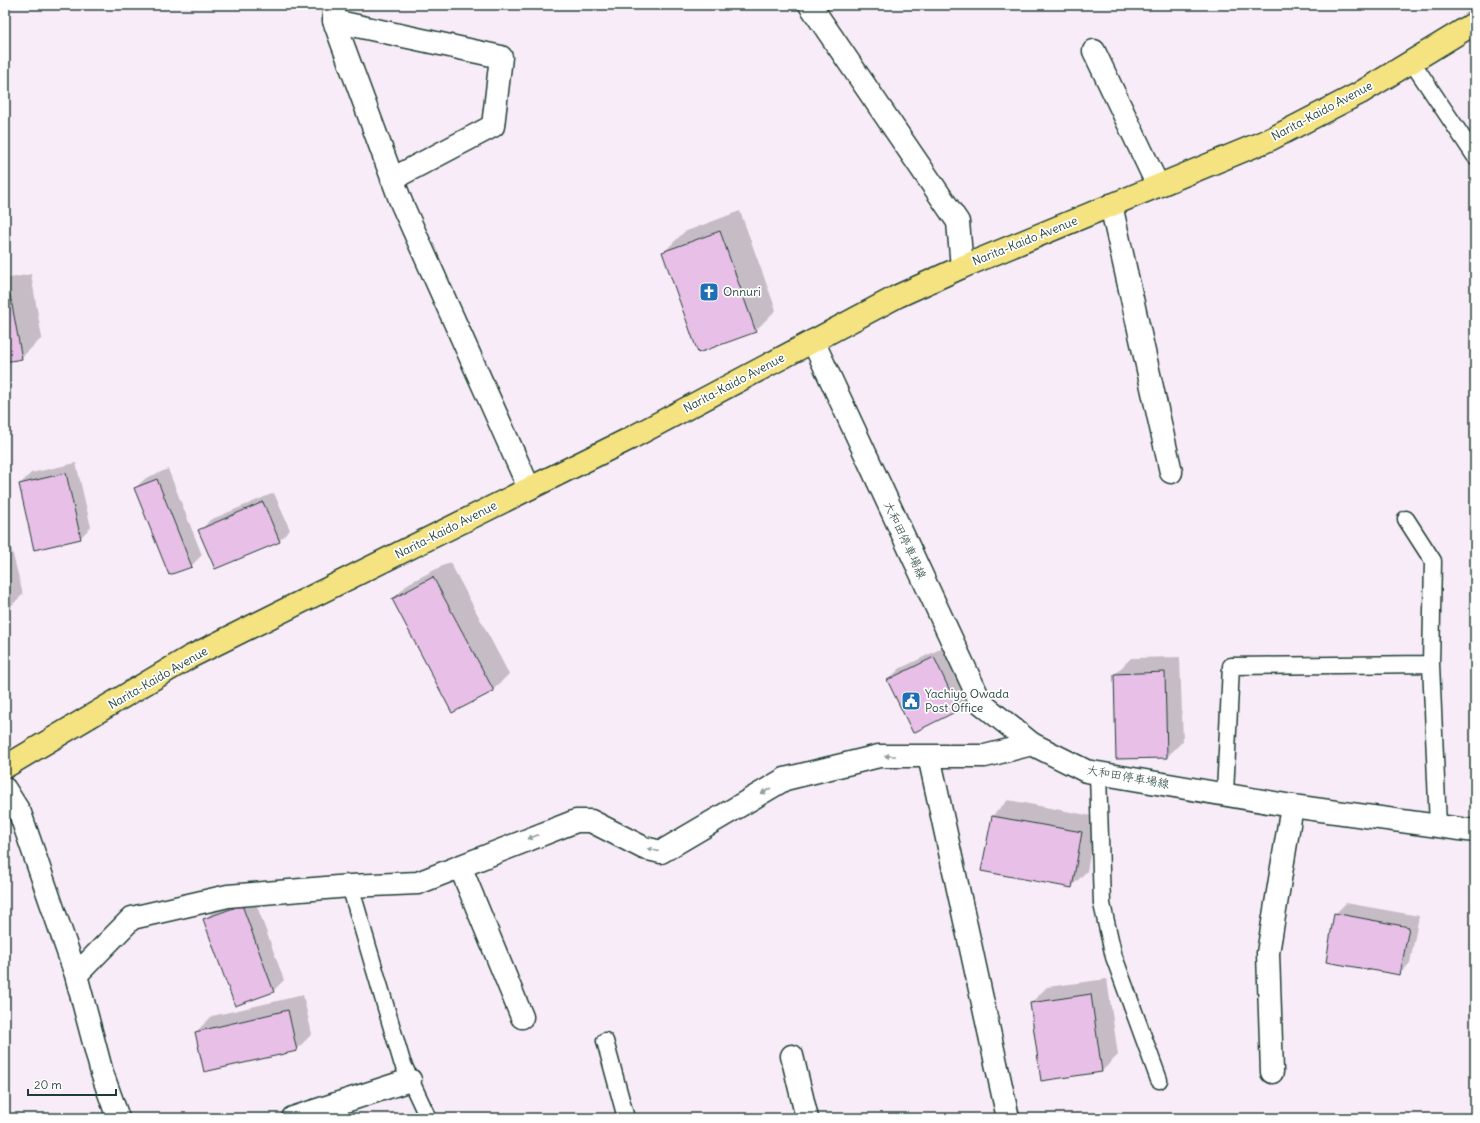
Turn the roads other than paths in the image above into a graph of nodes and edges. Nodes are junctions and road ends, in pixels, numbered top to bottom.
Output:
1 (810, 5) edge
2 (334, 13) edge
3 (1475, 23) edge
4 (1094, 51) dead end
5 (1412, 62) junction
6 (1475, 156) edge
7 (392, 179) junction
8 (1158, 186) junction
9 (1111, 205) junction
10 (962, 267) junction
11 (813, 341) junction
12 (1171, 472) dead end
13 (529, 488) junction
14 (1406, 519) dead end
15 (1431, 664) junction
16 (1032, 744) junction
17 (929, 756) junction
18 (5, 767) edge
19 (1098, 772) junction
20 (5, 789) edge
21 (1225, 794) junction
22 (1292, 806) junction
23 (1438, 826) junction
24 (1475, 831) edge
25 (460, 866) junction
26 (350, 886) junction
27 (76, 975) junction
28 (522, 1017) dead end
29 (605, 1041) dead end
30 (792, 1056) dead end
31 (1272, 1072) dead end
32 (410, 1080) junction
33 (1159, 1080) dead end
34 (118, 1118) edge
35 (293, 1118) edge
36 (428, 1118) edge
37 (626, 1118) edge
38 (807, 1118) edge
39 (1008, 1118) edge

1 - 10 street
2 - 7 street
2 - 7 street
3 - 5 highway, Narita-Kaido Avenue
4 - 8 street
5 - 6 lane
5 - 8 highway, Narita-Kaido Avenue
7 - 13 street
8 - 9 highway, Narita-Kaido Avenue
9 - 10 highway, Narita-Kaido Avenue
9 - 12 street
10 - 11 highway, Narita-Kaido Avenue
11 - 13 highway, Narita-Kaido Avenue
11 - 16 street, 大和田停車場線
13 - 18 highway, Narita-Kaido Avenue
14 - 15 lane
15 - 21 lane
15 - 23 lane
16 - 17 street
16 - 19 street, 大和田停車場線
17 -> 25 street
17 - 39 street
19 - 21 street, 大和田停車場線
19 - 33 lane
20 - 27 street
21 - 22 street, 大和田停車場線
22 - 23 street, 大和田停車場線
22 - 31 street
23 - 24 street, 大和田停車場線
25 - 26 street
25 - 28 street
26 - 27 street
26 - 32 lane
27 - 34 street
29 - 37 lane
30 - 38 street
32 - 35 street
32 - 36 lane

